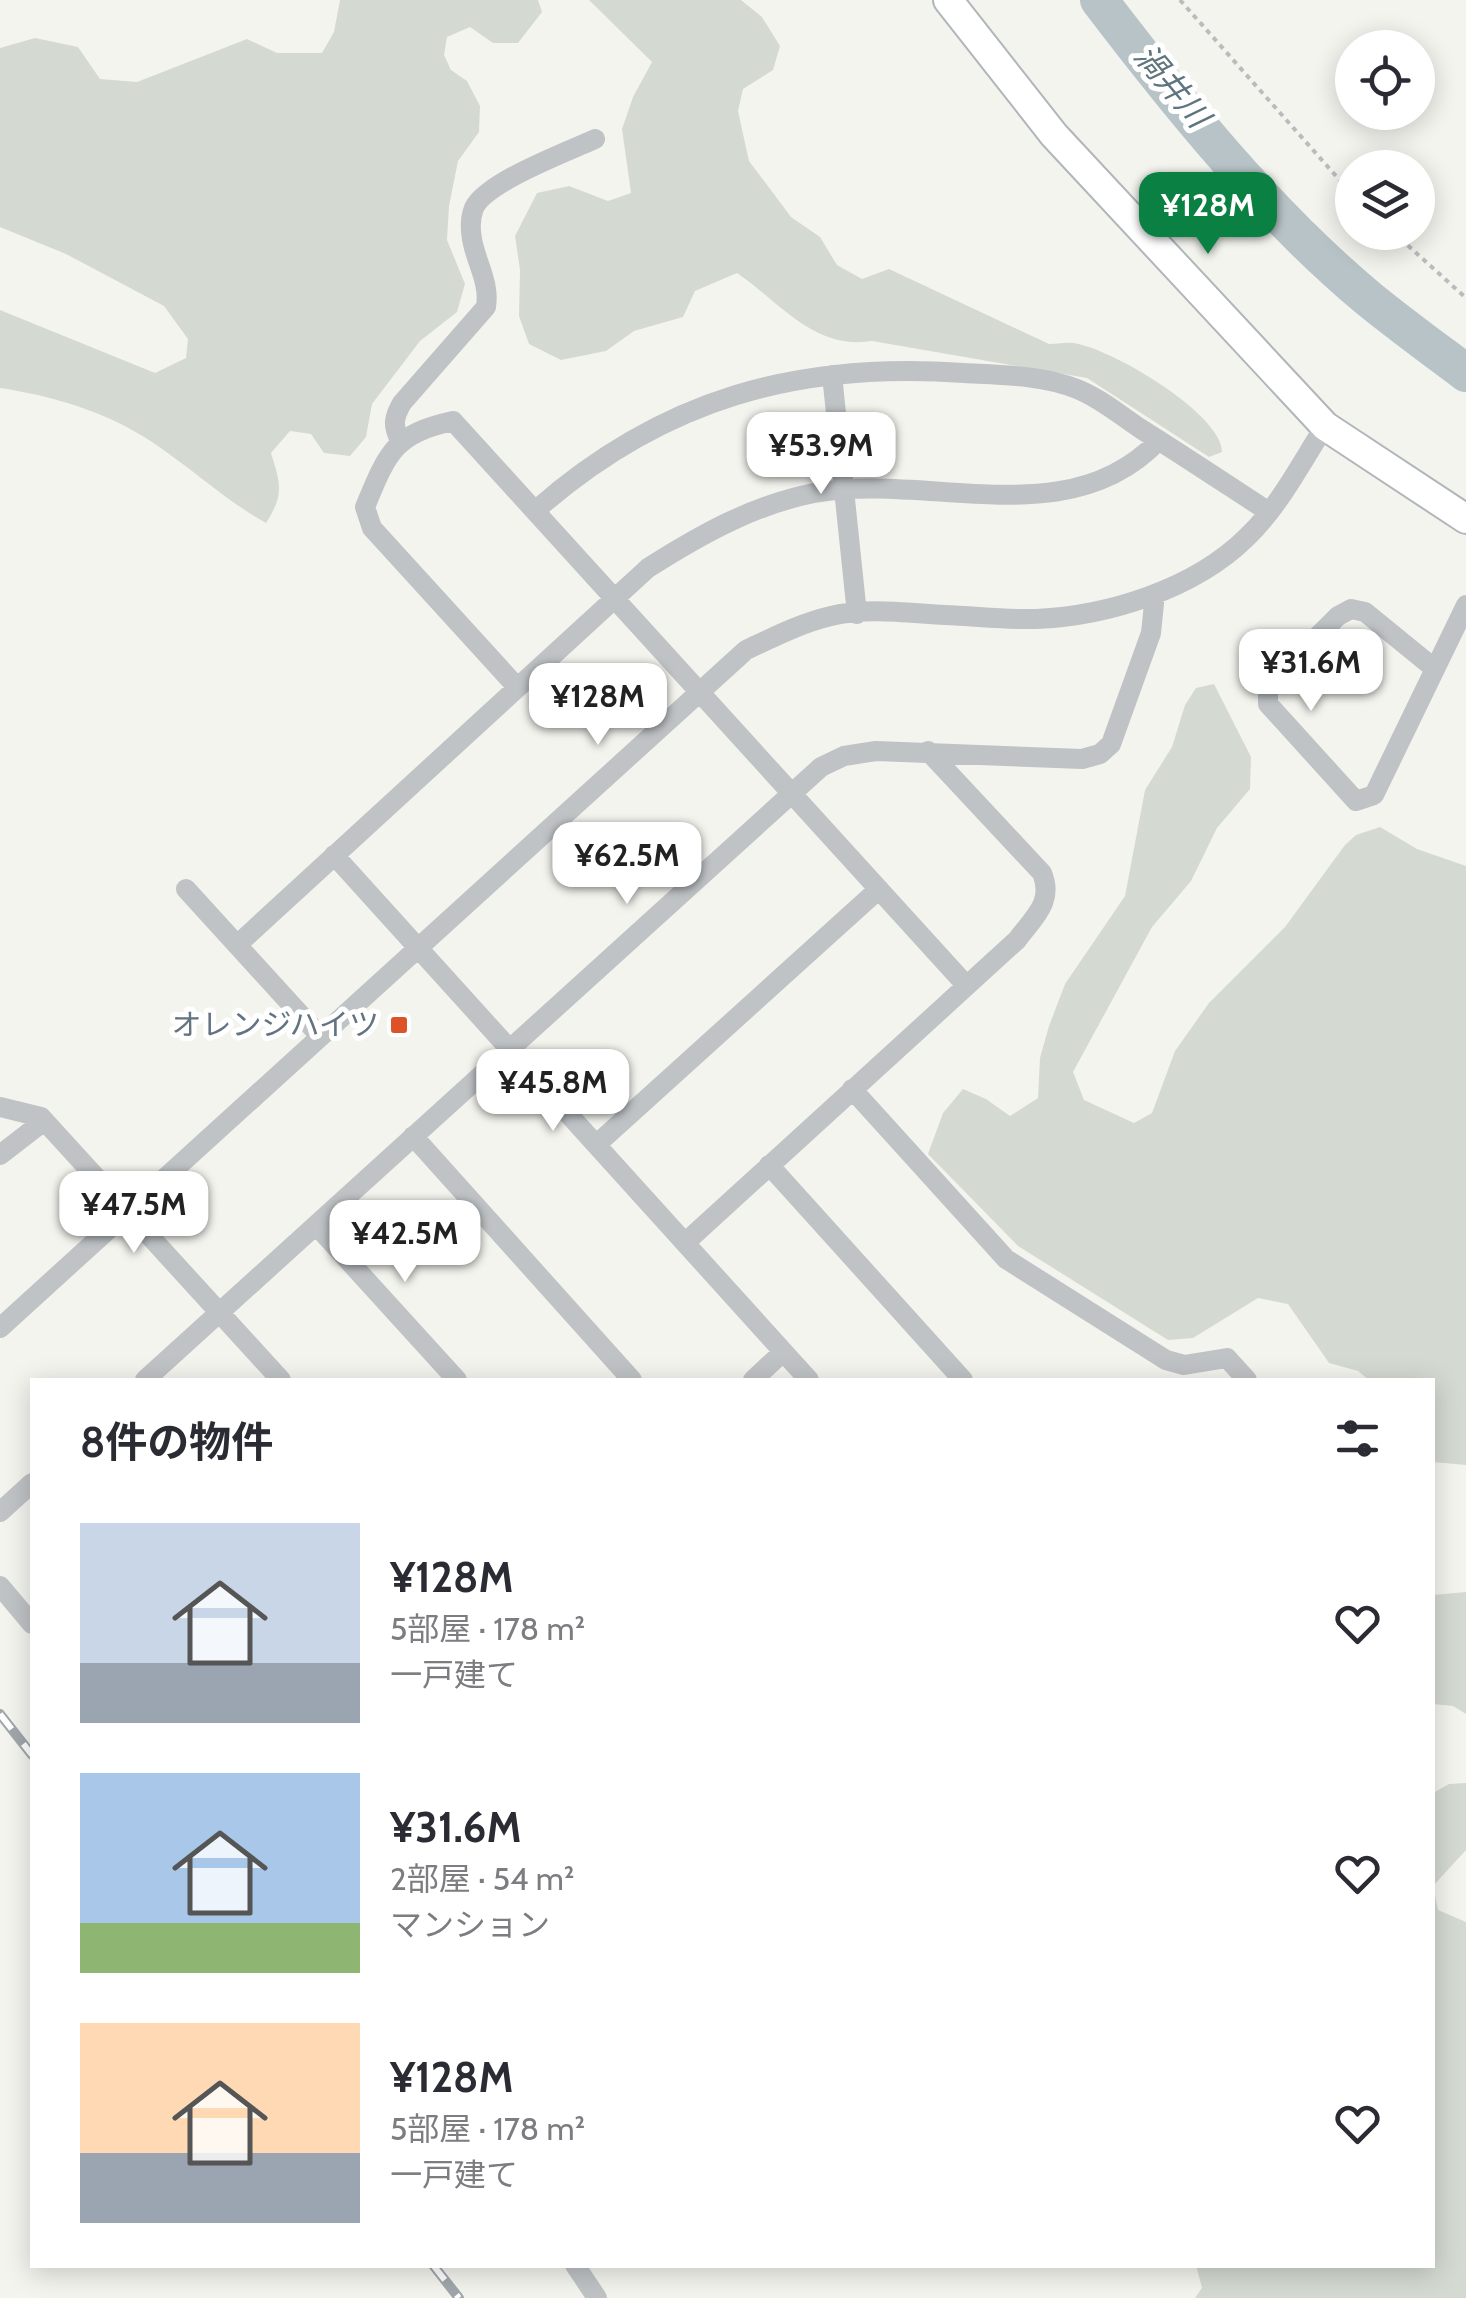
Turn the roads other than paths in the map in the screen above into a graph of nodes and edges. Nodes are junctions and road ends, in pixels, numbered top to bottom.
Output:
1 (948, 0) edge
2 (594, 139) dead end
3 (832, 375) junction
4 (1325, 426) junction
5 (400, 440) junction
6 (1159, 440) junction
7 (846, 491) junction
8 (536, 510) junction
9 (1269, 512) junction
10 (1466, 519) edge
11 (1154, 594) junction
12 (616, 597) junction
13 (1466, 605) edge
14 (857, 614) junction
15 (1435, 669) junction
16 (516, 686) junction
17 (700, 688) junction
18 (928, 751) junction
19 (790, 792) junction
20 (334, 856) junction
21 (186, 889) dead end
22 (879, 889) junction
23 (237, 945) junction
24 (416, 948) junction
25 (966, 984) junction
26 (320, 1036) junction
27 (508, 1049) junction
28 (852, 1089) junction
29 (0, 1107) edge
30 (44, 1121) junction
31 (412, 1136) junction
32 (597, 1144) junction
33 (0, 1155) edge
34 (769, 1166) junction
35 (127, 1212) junction
36 (316, 1224) junction
37 (687, 1242) junction
38 (220, 1312) junction
39 (0, 1328) edge
40 (784, 1352) junction
41 (1184, 1365) junction
42 (147, 1378) edge
43 (280, 1378) edge
44 (455, 1378) edge
45 (630, 1378) edge
46 (755, 1378) edge
47 (807, 1378) edge
48 (961, 1378) edge
49 (1170, 1378) edge
50 (1246, 1378) edge
51 (30, 1484) edge
52 (0, 1512) edge
53 (0, 1586) edge
54 (30, 1622) edge
55 (577, 2268) edge
56 (597, 2298) edge

1 - 4 street
2 - 5 street
3 - 6 street
3 - 7 street
3 - 8 street
4 - 9 street
4 - 10 street
5 - 8 street
5 - 16 street
6 - 7 street
6 - 9 street
7 - 12 street
7 - 14 street
8 - 12 street
9 - 11 street
11 - 14 street
11 - 18 street
12 - 16 street
12 - 17 street
13 - 15 street
14 - 17 street
15 - 15 street
16 - 20 street
17 - 19 street
17 - 24 street
18 - 19 street
18 - 25 street
19 - 22 street
19 - 27 street
20 - 23 street
20 - 24 street
21 - 23 street
22 - 25 street
22 - 32 street
23 - 26 street
24 - 26 street
24 - 27 street
25 - 28 street
26 - 35 street
27 - 31 street
27 - 32 street
28 - 34 street
28 - 41 street
29 - 30 street
30 - 33 street
30 - 35 street
31 - 36 street
31 - 45 street
32 - 37 street
34 - 37 street
34 - 48 street
35 - 38 street
35 - 39 street
36 - 38 street
36 - 44 street
37 - 40 street
38 - 42 street
38 - 43 street
40 - 46 street
40 - 47 street
41 - 49 street
41 - 50 street
51 - 52 street
53 - 54 street
55 - 56 street

